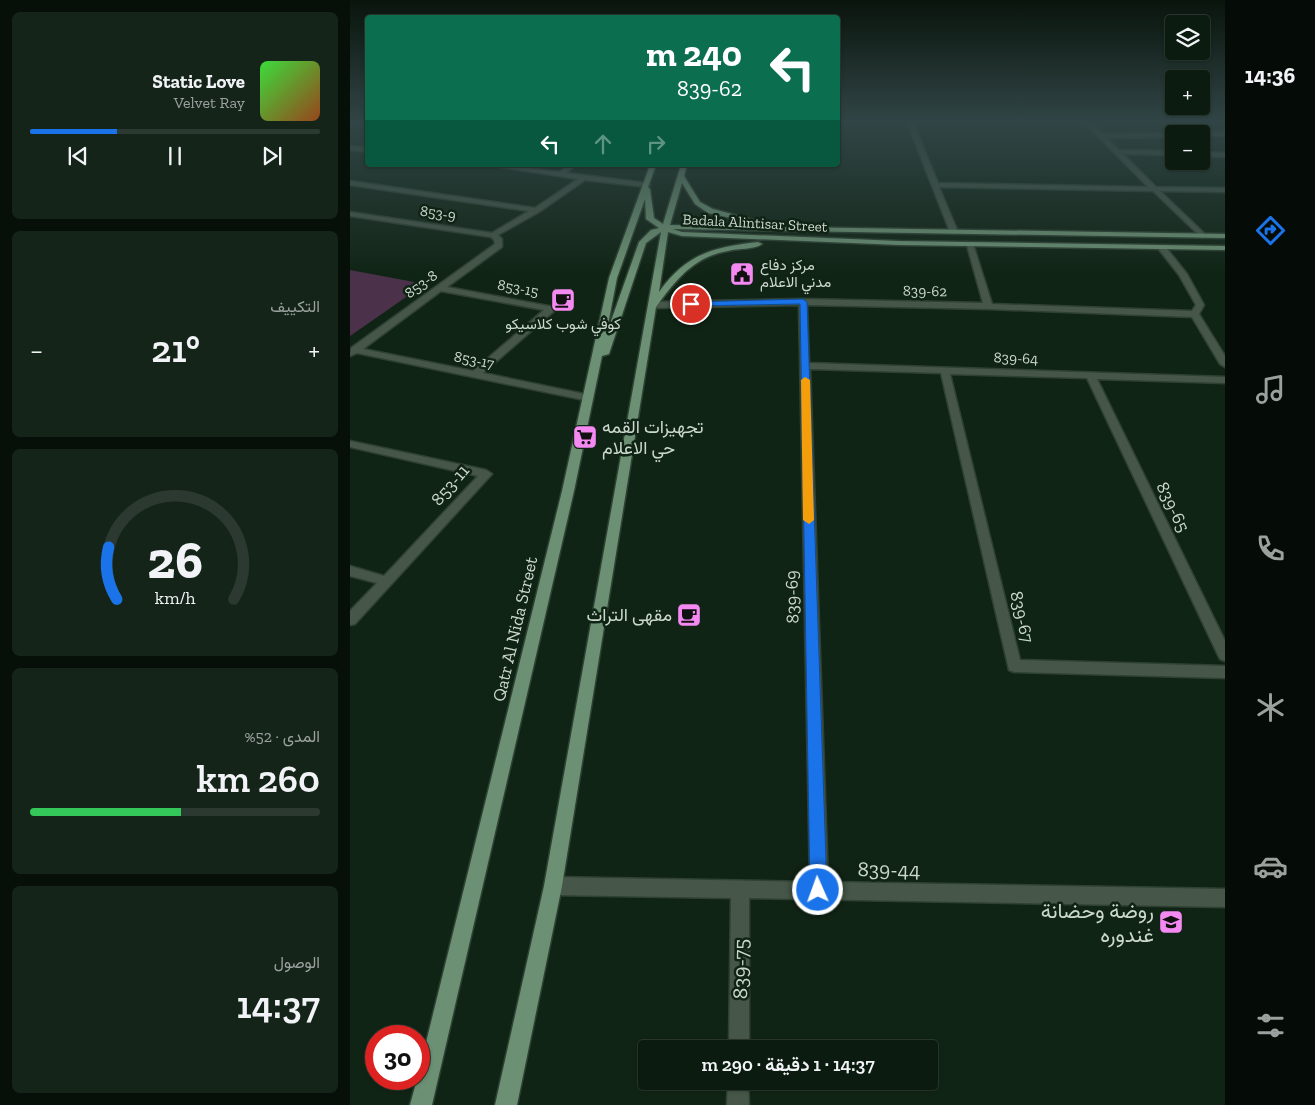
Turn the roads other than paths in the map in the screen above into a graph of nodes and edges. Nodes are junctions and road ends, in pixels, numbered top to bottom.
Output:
1 (557, 174) edge
2 (560, 174) joint
3 (650, 174) edge
4 (682, 174) edge
5 (684, 174) edge
6 (930, 174) edge
7 (1139, 174) edge
8 (584, 178) junction
9 (350, 183) edge
10 (647, 185) junction
11 (934, 185) junction
12 (1155, 189) junction
13 (1225, 190) edge
14 (536, 210) junction
15 (350, 214) edge
16 (664, 229) junction
17 (856, 230) junction
18 (900, 232) junction
19 (954, 232) junction
20 (493, 235) junction
21 (1202, 236) junction
22 (1225, 236) edge
23 (810, 239) junction
24 (898, 243) junction
25 (969, 244) junction
26 (1161, 247) junction
27 (1225, 248) edge
28 (439, 288) junction
29 (803, 302) junction
30 (653, 305) junction
31 (988, 306) junction
32 (1196, 314) junction
33 (352, 352) edge
34 (1225, 364) edge
35 (805, 366) junction
36 (945, 371) junction
37 (475, 375) junction
38 (1090, 376) junction
39 (1225, 380) edge
40 (589, 398) junction
41 (350, 444) edge
42 (350, 572) edge
43 (386, 581) junction
44 (350, 620) edge
45 (1225, 655) edge
46 (1225, 672) edge
47 (553, 886) junction
48 (740, 889) junction
49 (818, 890) junction
50 (1225, 898) edge
51 (739, 1040) edge
52 (738, 1090) edge
53 (422, 1105) edge
54 (506, 1105) edge
55 (738, 1105) edge

1 - 2 street
2 - 8 street
3 - 10 main road, Qatr Al Nida Street
4 - 16 main road
5 - 17 main road
6 - 11 street
7 - 12 street
8 - 10 street
8 - 14 street
9 - 14 street
10 - 16 main road
10 - 40 main road, Qatr Al Nida Street
11 - 12 street
11 - 19 street
12 - 13 street
12 - 21 street
14 - 20 street
15 - 20 street, 853-9
16 - 17 main road, Badala Alintisar Street
16 - 23 main road, Badala Alintisar Street
16 - 30 main road
16 - 40 main road
17 - 18 main road, Badala Alintisar Street
18 - 19 main road, Badala Alintisar Street
18 - 24 main road
19 - 21 main road, Badala Alintisar Street
20 - 28 street, 853-8
21 - 22 main road, Badala Alintisar Street
23 - 24 main road, Badala Alintisar Street
23 - 30 main road
24 - 25 main road, Badala Alintisar Street
25 - 26 main road, Badala Alintisar Street
25 - 31 street
26 - 27 main road, Badala Alintisar Street
26 - 32 street
28 - 33 street, 853-8
28 - 37 street, 853-15
29 - 30 street, 839-62
29 - 31 street, 839-62
29 - 35 street, 839-69
30 - 47 main road
31 - 32 street, 839-62
32 - 34 street
33 - 37 street, 853-17
35 - 36 street, 839-64
35 - 49 street, 839-69
36 - 38 street, 839-64
36 - 46 street, 839-67
37 - 40 street, 853-17
38 - 39 street, 839-64
38 - 45 street, 839-65
40 - 53 main road, Qatr Al Nida Street
41 - 43 street, 853-11
42 - 43 street
43 - 44 street, 853-11
47 - 48 street, 839-44
47 - 54 main road
48 - 49 street, 839-44
48 - 51 street, 839-75
49 - 50 street, 839-44
52 - 55 street

